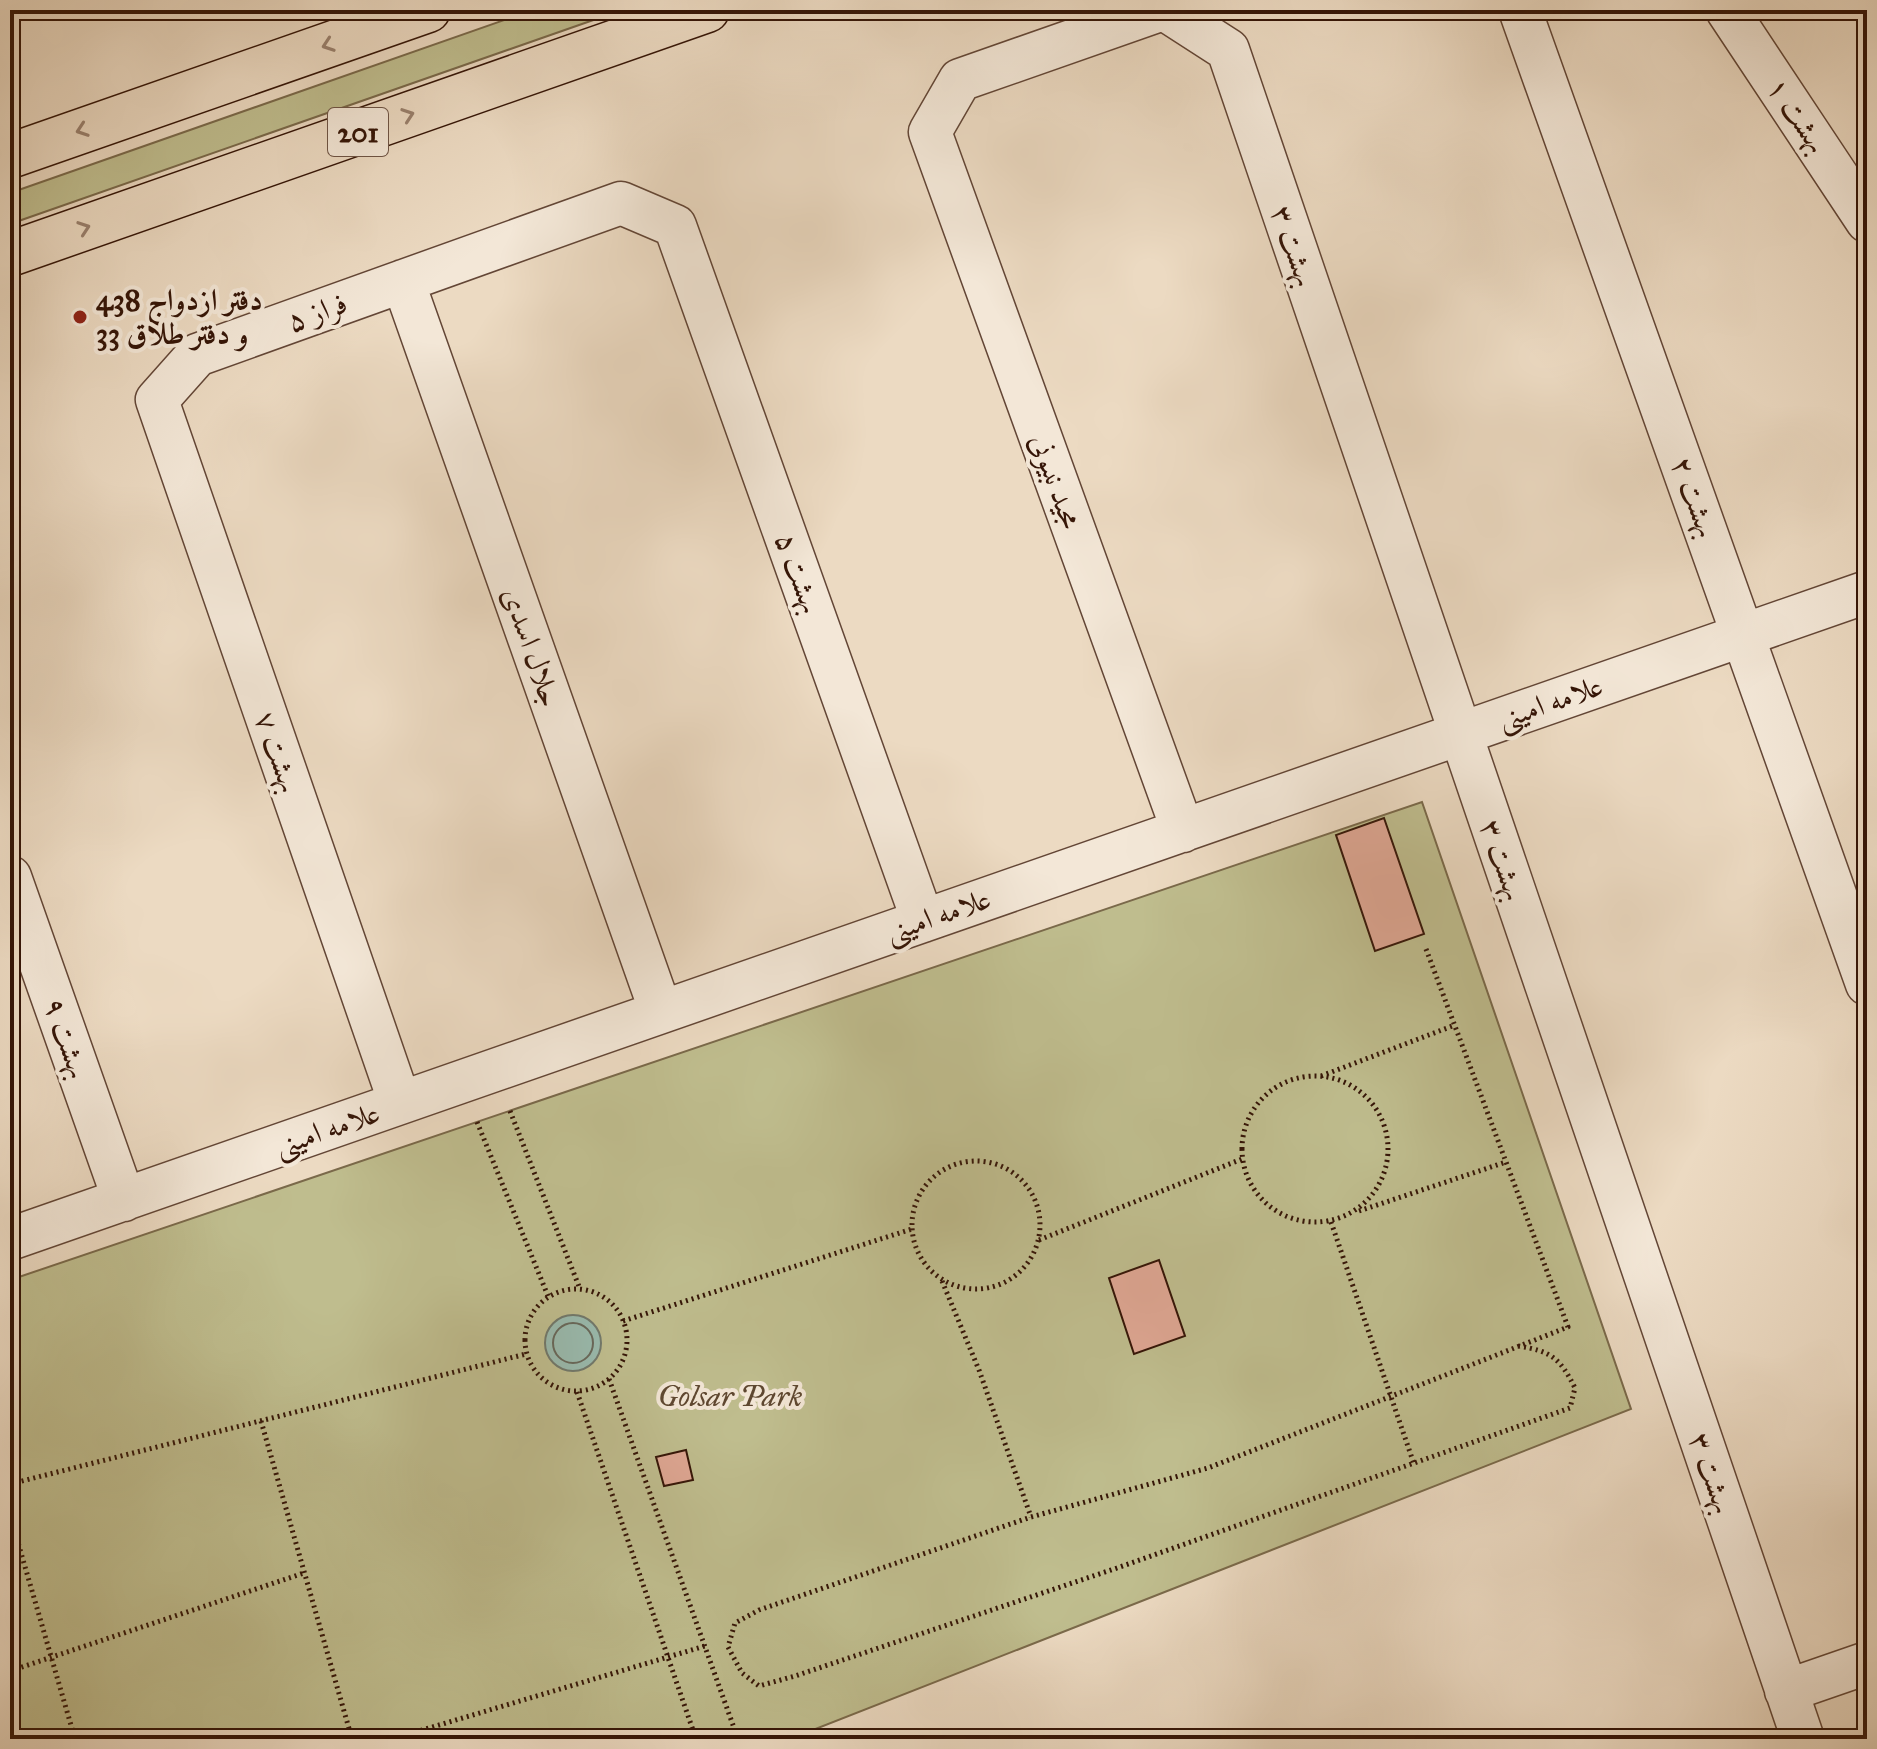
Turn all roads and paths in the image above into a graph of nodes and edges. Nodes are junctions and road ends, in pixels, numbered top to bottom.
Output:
1 (428, 10) edge
2 (707, 10) edge
3 (1163, 10) edge
4 (1520, 10) edge
5 (1727, 10) edge
6 (930, 132) joint
7 (10, 156) edge
8 (1867, 221) edge
9 (675, 226) joint
10 (10, 254) edge
11 (403, 281) junction
12 (157, 400) joint
13 (1867, 592) edge
14 (1744, 635) junction
15 (1460, 734) junction
16 (1183, 831) junction
17 (10, 877) edge
18 (923, 921) junction
19 (1426, 949) dead end
20 (1867, 984) edge
21 (661, 1012) junction
22 (1455, 1025) junction
23 (1320, 1076) junction
24 (400, 1103) junction
25 (510, 1111) dead end
26 (477, 1122) dead end
27 (1242, 1159) junction
28 (1506, 1162) junction
29 (124, 1200) junction
30 (1353, 1213) junction
31 (1331, 1222) junction
32 (912, 1229) junction
33 (10, 1239) edge
34 (1039, 1240) junction
35 (942, 1280) junction
36 (580, 1289) junction
37 (548, 1296) junction
38 (623, 1321) junction
39 (1518, 1346) junction
40 (526, 1354) junction
41 (609, 1379) junction
42 (577, 1392) junction
43 (1390, 1394) junction
44 (261, 1421) junction
45 (1414, 1464) junction
46 (10, 1484) edge
47 (10, 1515) edge
48 (1031, 1517) junction
49 (304, 1573) junction
50 (705, 1646) junction
51 (51, 1658) junction
52 (668, 1658) junction
53 (1867, 1663) edge
54 (10, 1671) edge
55 (1786, 1691) junction
56 (75, 1739) edge
57 (352, 1739) edge
58 (392, 1739) edge
59 (696, 1739) edge
60 (738, 1739) edge
61 (1803, 1739) edge

1 -> 7 main road
10 -> 2 main road, 201
3 - 6 street, بهشت ۳
3 - 15 street, بهشت ۳
4 - 14 street, بهشت ۲
5 - 8 street, بهشت ۱
6 - 16 street, مجید نبیونی
9 - 11 street, فراز ۵
9 - 18 street, بهشت ۵
11 - 12 street, فراز ۵
11 - 21 street, جلال اسدی
12 - 24 street, بهشت ۷
13 - 14 street, علامه امینی
14 - 15 street, علامه امینی
14 - 20 street, بهشت ۲
15 - 16 street, علامه امینی
15 - 55 street, بهشت ۳
16 - 18 street, علامه امینی
17 - 29 street, بهشت ۹
18 - 21 street, علامه امینی
19 - 22 path
21 - 24 street, علامه امینی
22 - 23 path
22 - 28 path
23 - 27 path
23 - 30 path
24 - 29 street, علامه امینی
25 - 36 path
26 - 37 path
27 - 31 path
27 - 34 path
28 - 30 path
28 - 39 path
29 - 33 street, علامه امینی
30 - 31 path
31 - 43 path
32 - 34 path
32 - 35 path
32 - 38 path
34 - 35 path
35 - 48 path
36 - 37 path
36 - 38 path
37 - 40 path
38 - 41 path
39 - 43 path
39 - 45 path
40 - 42 path
40 - 44 path
41 - 42 path
41 - 50 path
42 - 52 path
43 - 45 path
43 - 48 path
44 - 46 path
44 - 49 path
45 - 48 path
47 - 51 path
49 - 51 path
49 - 57 path
50 - 52 path
50 - 60 path
51 - 54 path
51 - 56 path
52 - 58 path
52 - 59 path
53 - 55 street
55 - 61 street, بهشت ۳

